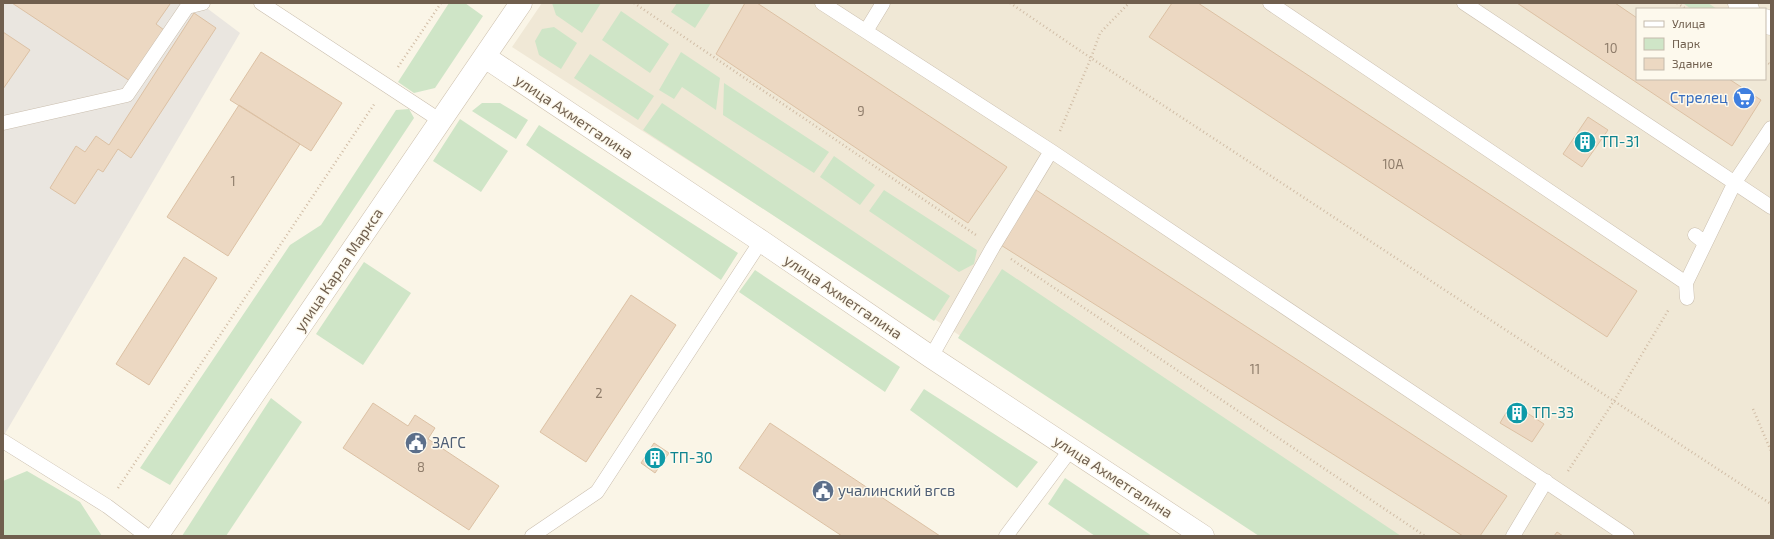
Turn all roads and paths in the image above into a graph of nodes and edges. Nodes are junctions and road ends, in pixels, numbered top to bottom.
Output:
1 (203, 3) edge
2 (261, 3) edge
3 (441, 3) edge
4 (521, 3) edge
5 (634, 3) edge
6 (822, 3) edge
7 (883, 3) edge
8 (1010, 3) edge
9 (1129, 3) edge
10 (1270, 3) edge
11 (1464, 3) edge
12 (866, 31) junction
13 (485, 57) junction
14 (1091, 58) junction
15 (386, 85) junction
16 (441, 121) junction
17 (3, 123) edge
18 (1771, 128) edge
19 (1051, 151) junction
20 (1735, 182) junction
21 (1771, 207) edge
22 (761, 241) junction
23 (993, 247) junction
24 (1686, 283) junction
25 (1687, 298) dead end
26 (930, 357) junction
27 (1614, 401) junction
28 (1753, 409) dead end
29 (3, 441) edge
30 (1071, 449) junction
31 (1771, 451) edge
32 (1551, 485) junction
33 (1771, 504) edge
34 (107, 506) junction
35 (147, 536) edge
36 (157, 536) edge
37 (532, 536) edge
38 (1006, 536) edge
39 (1202, 536) edge
40 (1424, 536) edge
41 (1513, 536) edge
42 (1627, 536) edge

1 - 17 lane
2 - 15 lane
3 - 15 path
4 - 13 main road, улица Карла Маркса
5 - 23 path
6 - 12 lane
7 - 12 lane
8 - 14 path
9 - 14 path
10 - 24 lane
11 - 20 lane
12 - 19 lane
13 - 16 main road, улица Карла Маркса
13 - 22 main road, улица Ахметгалина
14 - 19 path
14 - 27 path
15 - 16 lane
15 - 34 path
16 - 36 main road, улица Карла Маркса
18 - 20 lane
19 - 23 lane
19 - 32 lane
20 - 21 lane
20 - 24 lane
22 - 26 main road, улица Ахметгалина
22 - 37 lane
23 - 26 lane
23 - 40 path
24 - 25 lane
24 - 27 path
26 - 30 main road, улица Ахметгалина
27 - 32 path
27 - 33 path
28 - 31 path
29 - 34 lane
30 - 38 lane
30 - 39 main road, улица Ахметгалина
32 - 41 lane
32 - 42 lane
34 - 35 lane

